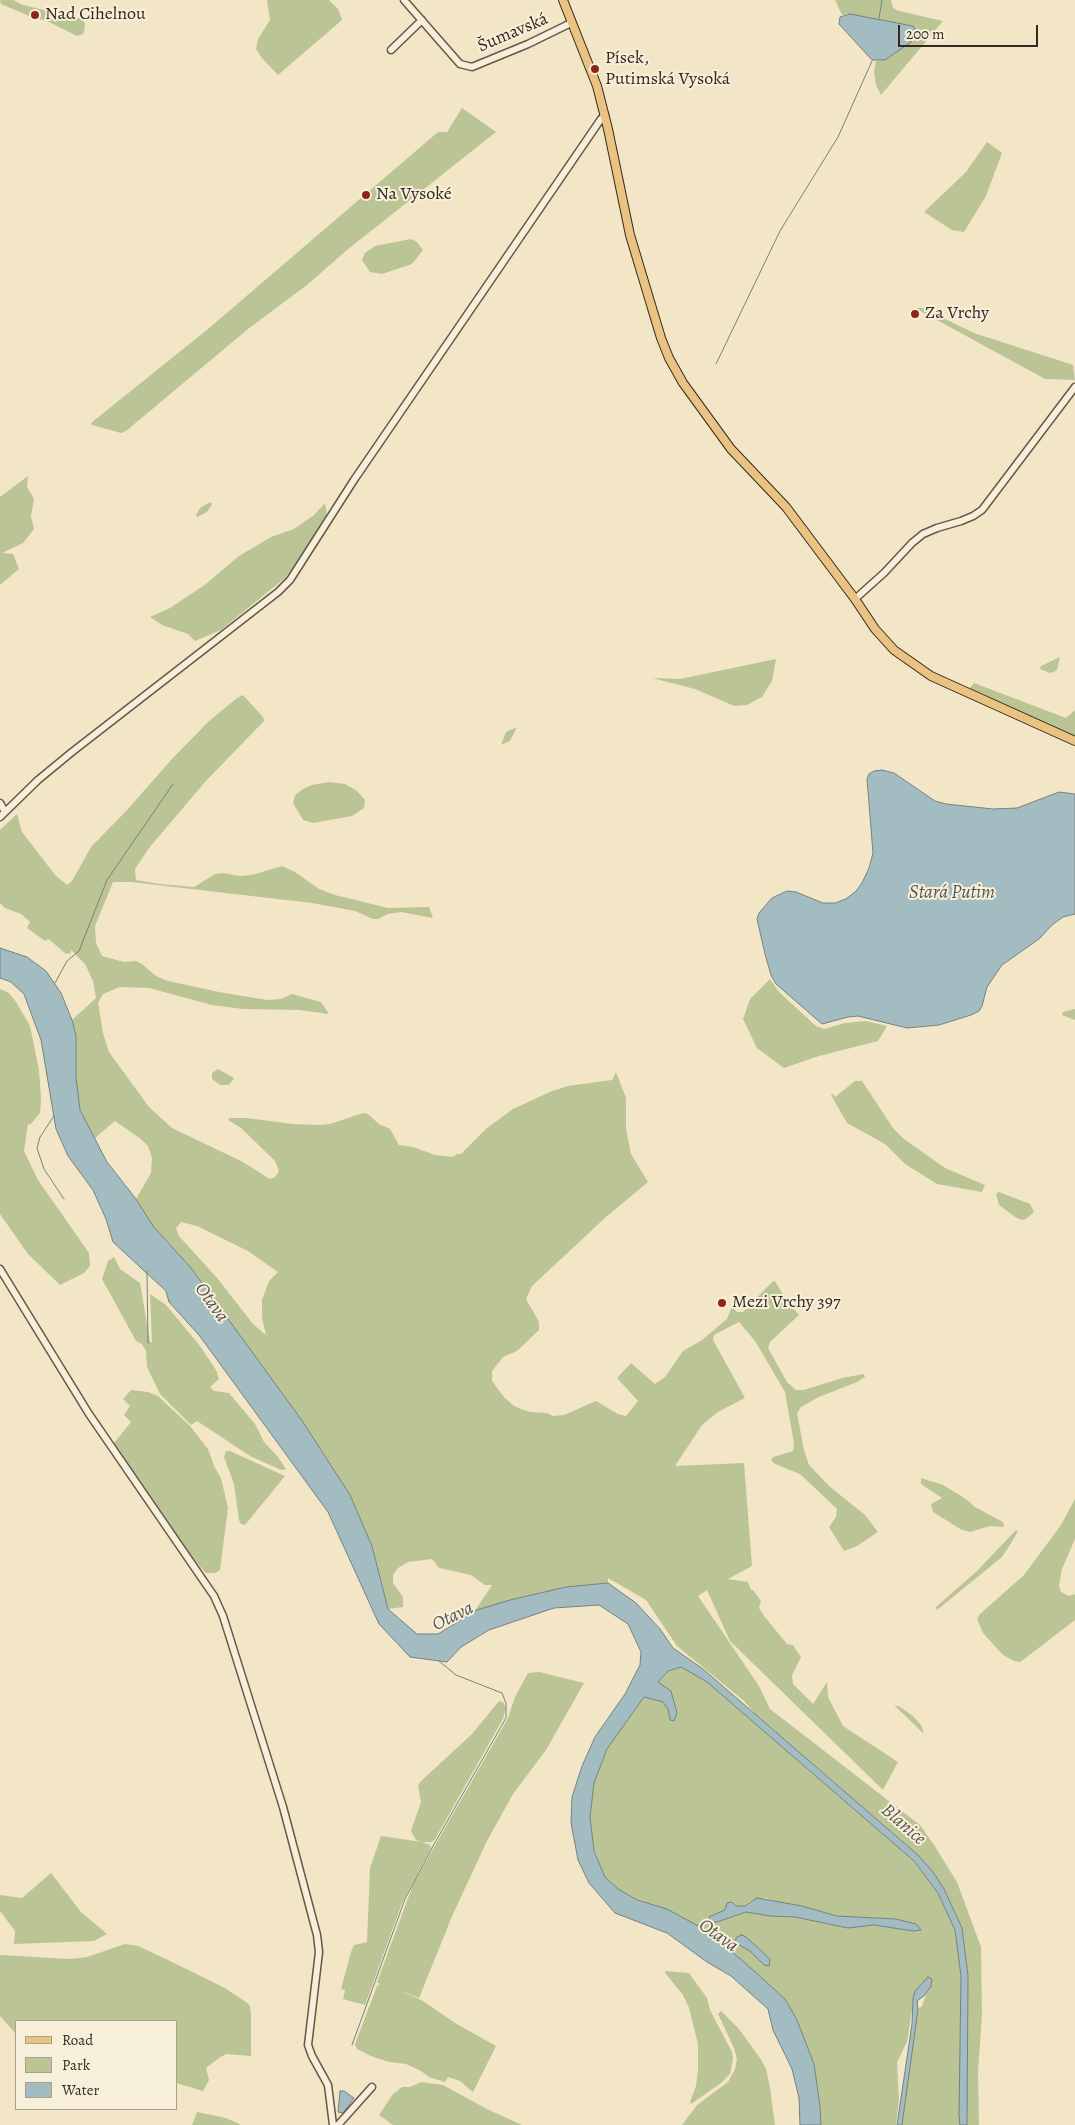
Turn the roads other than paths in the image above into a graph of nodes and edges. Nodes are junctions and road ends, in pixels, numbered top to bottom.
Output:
1 (404, 0) edge
2 (563, 0) edge
3 (422, 20) junction
4 (571, 24) junction
5 (391, 50) dead end
6 (605, 116) junction
7 (596, 129) junction
8 (608, 129) junction
9 (1075, 387) edge
10 (855, 599) junction
11 (1075, 741) edge
12 (0, 803) edge
13 (2, 815) edge
14 (0, 1268) edge
15 (372, 2087) dead end
16 (333, 2125) edge
17 (338, 2125) edge

1 - 3 street, Šumavská
2 - 4 main road
3 - 4 street, Šumavská
3 - 5 street
4 - 6 main road
6 - 7 street
6 - 8 main road
7 - 8 street
7 - 13 street
8 - 10 main road
9 - 10 street
10 - 11 main road
12 - 13 street
14 - 16 street
15 - 17 street

